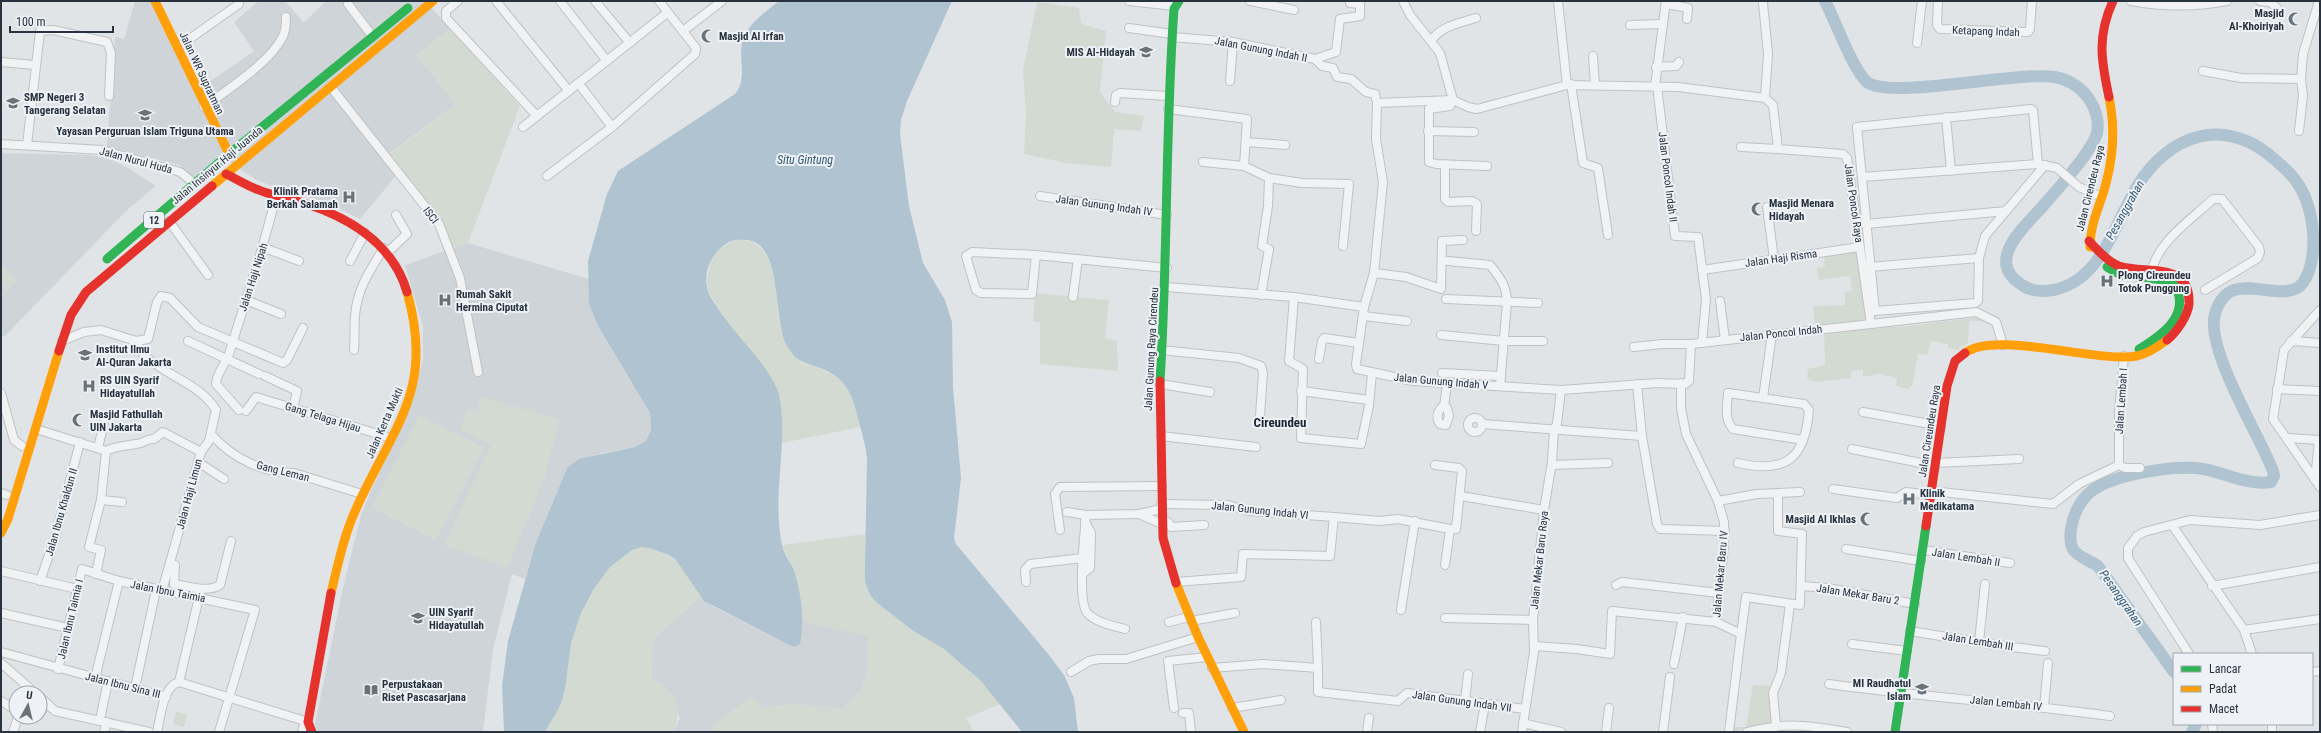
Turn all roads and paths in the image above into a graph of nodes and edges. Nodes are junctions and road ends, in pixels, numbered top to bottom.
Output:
1 (155, 1) edge
2 (417, 1) edge
3 (433, 1) edge
4 (458, 1) edge
5 (496, 1) edge
6 (560, 1) edge
7 (595, 1) edge
8 (659, 1) edge
9 (722, 1) edge
10 (1128, 1) edge
11 (1250, 1) edge
12 (1350, 1) edge
13 (1403, 1) edge
14 (1558, 1) edge
15 (1922, 1) edge
16 (1938, 1) edge
17 (2032, 1) edge
18 (2114, 1) edge
19 (2131, 1) edge
20 (2227, 1) edge
21 (2260, 1) edge
22 (2319, 1) edge
23 (1666, 2) edge
24 (1764, 3) dead end
25 (2206, 3) edge
26 (239, 4) dead end
27 (348, 4) dead end
28 (1177, 4) edge
29 (2277, 8) dead end
30 (1294, 10) dead end
31 (667, 13) junction
32 (286, 17) dead end
33 (1476, 18) dead end
34 (1687, 19) dead end
35 (2317, 21) edge
36 (1662, 24) junction
37 (1630, 25) dead end
38 (1129, 28) dead end
39 (683, 32) junction
40 (1172, 35) junction
41 (373, 36) junction
42 (1431, 41) junction
43 (1233, 42) junction
44 (630, 43) junction
45 (1917, 43) dead end
46 (178, 47) junction
47 (1593, 56) dead end
48 (1316, 59) junction
49 (608, 61) junction
50 (1, 62) edge
51 (1679, 62) dead end
52 (34, 65) junction
53 (1656, 66) junction
54 (2203, 71) dead end
55 (2301, 79) junction
56 (1230, 81) dead end
57 (578, 84) junction
58 (1569, 84) junction
59 (1595, 85) junction
60 (330, 86) junction
61 (1656, 86) junction
62 (569, 91) junction
63 (109, 96) dead end
64 (1168, 96) junction
65 (1765, 98) junction
66 (1453, 100) junction
67 (1115, 102) dead end
68 (1377, 103) junction
69 (204, 107) junction
70 (1168, 109) junction
71 (537, 116) junction
72 (1946, 117) junction
73 (523, 127) dead end
74 (612, 127) junction
75 (1428, 131) junction
76 (2299, 131) dead end
77 (1474, 132) dead end
78 (1246, 142) junction
79 (1, 144) edge
80 (26, 145) junction
81 (1285, 145) dead end
82 (1741, 147) dead end
83 (1778, 149) junction
84 (229, 154) junction
85 (1203, 162) dead end
86 (237, 164) junction
87 (2042, 164) junction
88 (1445, 165) junction
89 (1244, 166) junction
90 (1487, 166) dead end
91 (1951, 171) junction
92 (226, 174) junction
93 (547, 176) dead end
94 (1862, 177) junction
95 (1268, 178) junction
96 (195, 184) junction
97 (276, 195) junction
98 (1040, 196) dead end
99 (2101, 197) junction
100 (1767, 207) dead end
101 (2006, 211) junction
102 (1167, 214) junction
103 (396, 215) dead end
104 (169, 221) junction
105 (1866, 224) junction
106 (1476, 231) dead end
107 (365, 233) junction
108 (1608, 236) dead end
109 (1463, 240) dead end
110 (1343, 246) dead end
111 (262, 247) junction
112 (1860, 247) junction
113 (386, 250) junction
114 (1036, 254) junction
115 (1979, 258) junction
116 (1078, 259) junction
117 (1774, 259) junction
118 (299, 261) dead end
119 (350, 261) dead end
120 (1448, 261) dead end
121 (114, 267) junction
122 (1869, 267) junction
123 (1167, 268) junction
124 (1702, 270) junction
125 (1374, 273) junction
126 (2151, 274) junction
127 (208, 275) dead end
128 (84, 281) dead end
129 (1166, 287) junction
130 (2205, 290) dead end
131 (1261, 295) junction
132 (1073, 297) dead end
133 (1294, 297) junction
134 (1446, 299) dead end
135 (246, 300) junction
136 (1720, 300) dead end
137 (1507, 302) junction
138 (1538, 303) dead end
139 (1364, 307) junction
140 (2320, 310) edge
141 (281, 314) dead end
142 (1363, 316) junction
143 (1407, 321) dead end
144 (1871, 324) junction
145 (303, 328) dead end
146 (55, 332) dead end
147 (1772, 334) junction
148 (1440, 335) dead end
149 (1725, 340) junction
150 (62, 341) junction
151 (136, 341) junction
152 (233, 341) junction
153 (1504, 341) junction
154 (1543, 341) dead end
155 (2291, 341) junction
156 (188, 342) dead end
157 (1359, 343) junction
158 (1702, 343) junction
159 (2320, 343) edge
160 (1691, 344) junction
161 (2003, 345) junction
162 (1634, 347) dead end
163 (354, 350) dead end
164 (1161, 350) junction
165 (2127, 356) junction
166 (227, 359) junction
167 (1319, 359) dead end
168 (42, 372) dead end
169 (478, 372) dead end
170 (1372, 373) junction
171 (1442, 373) dead end
172 (1501, 376) junction
173 (1681, 383) junction
174 (1160, 384) junction
175 (1447, 384) junction
176 (1637, 384) junction
177 (1500, 386) junction
178 (2277, 389) junction
179 (1562, 390) junction
180 (1301, 391) junction
181 (1210, 392) dead end
182 (2320, 392) edge
183 (1, 393) edge
184 (256, 397) joint
185 (1763, 398) junction
186 (1369, 400) junction
187 (1444, 407) dead end
188 (293, 408) junction
189 (1863, 412) dead end
190 (1260, 416) dead end
191 (104, 423) dead end
192 (1482, 424) dead end
193 (1941, 426) junction
194 (1554, 428) junction
195 (36, 429) junction
196 (212, 435) junction
197 (1161, 436) junction
198 (1642, 436) junction
199 (391, 438) junction
200 (2287, 438) junction
201 (1803, 440) junction
202 (2320, 440) edge
203 (80, 442) junction
204 (22, 446) junction
205 (1256, 447) dead end
206 (102, 449) junction
207 (1852, 449) dead end
208 (201, 452) junction
209 (2019, 459) dead end
210 (198, 462) junction
211 (1608, 463) dead end
212 (1738, 463) dead end
213 (1936, 464) junction
214 (1435, 465) dead end
215 (1552, 465) junction
216 (2119, 465) junction
217 (2140, 468) dead end
218 (224, 480) dead end
219 (2315, 480) junction
220 (1162, 486) junction
221 (2320, 487) edge
222 (1833, 489) dead end
223 (1800, 492) dead end
224 (1932, 493) junction
225 (4, 494) edge
226 (362, 494) junction
227 (1461, 496) junction
228 (1778, 498) dead end
229 (101, 500) junction
230 (1718, 501) junction
231 (122, 502) dead end
232 (1161, 506) junction
233 (1544, 510) junction
234 (1067, 512) dead end
235 (1, 514) edge
236 (1139, 514) junction
237 (2320, 515) edge
238 (1334, 517) junction
239 (1085, 519) junction
240 (1415, 521) junction
241 (1162, 522) junction
242 (1204, 525) dead end
243 (2172, 525) junction
244 (1450, 529) junction
245 (1060, 530) dead end
246 (1725, 531) junction
247 (1, 533) edge
248 (231, 541) dead end
249 (1846, 549) dead end
250 (1923, 550) junction
251 (1083, 558) junction
252 (1921, 561) junction
253 (2010, 564) dead end
254 (175, 565) dead end
255 (1445, 565) dead end
256 (2320, 566) edge
257 (82, 569) joint
258 (1, 571) edge
259 (96, 574) junction
260 (1082, 574) junction
261 (40, 581) junction
262 (119, 581) junction
263 (1026, 582) dead end
264 (1176, 582) junction
265 (1985, 584) dead end
266 (1616, 585) dead end
267 (1802, 586) junction
268 (2212, 586) junction
269 (201, 588) junction
270 (77, 589) junction
271 (159, 591) junction
272 (1719, 593) junction
273 (199, 598) junction
274 (1790, 604) junction
275 (1915, 604) junction
276 (1401, 610) dead end
277 (1, 613) edge
278 (1235, 613) dead end
279 (1683, 617) junction
280 (1444, 618) dead end
281 (1190, 619) junction
282 (2320, 619) edge
283 (1533, 620) junction
284 (1169, 622) dead end
285 (1316, 622) dead end
286 (1716, 622) junction
287 (68, 628) junction
288 (1125, 629) dead end
289 (2244, 630) junction
290 (1910, 631) junction
291 (1741, 634) junction
292 (1198, 636) junction
293 (1979, 642) junction
294 (1852, 644) dead end
295 (1534, 646) junction
296 (1907, 650) junction
297 (2045, 651) dead end
298 (1, 652) edge
299 (2187, 653) edge
300 (2252, 653) edge
301 (1207, 657) junction
302 (1, 663) edge
303 (2048, 663) dead end
304 (1674, 664) dead end
305 (1212, 668) junction
306 (1318, 668) junction
307 (58, 669) junction
308 (1071, 672) dead end
309 (1468, 674) dead end
310 (1670, 677) dead end
311 (95, 678) junction
312 (108, 681) junction
313 (179, 682) junction
314 (1829, 684) dead end
315 (26, 685) edge
316 (135, 688) junction
317 (1901, 694) junction
318 (228, 696) junction
319 (166, 697) junction
320 (1281, 700) dead end
321 (1465, 701) junction
322 (48, 704) edge
323 (1485, 704) junction
324 (2044, 707) junction
325 (1174, 708) dead end
326 (1232, 708) junction
327 (1609, 708) dead end
328 (1525, 710) junction
329 (1183, 713) dead end
330 (2110, 716) dead end
331 (1369, 718) dead end
332 (103, 721) junction
333 (308, 722) junction
334 (1523, 723) junction
335 (1776, 725) junction
336 (1820, 730) edge
337 (104, 732) edge
338 (149, 732) edge
339 (157, 732) edge
340 (218, 732) edge
341 (302, 732) edge
342 (312, 732) edge
343 (1191, 732) edge
344 (1244, 732) edge
345 (1367, 732) edge
346 (1480, 732) edge
347 (1522, 732) edge
348 (1561, 732) edge
349 (1606, 732) edge
350 (1664, 732) edge
351 (1729, 732) edge
352 (1747, 732) edge
353 (1847, 732) edge
354 (1895, 732) edge

1 - 46 main road, Jalan WR Supratman
2 - 41 main road, Jalan Insinyur Haji Juanda / 12
3 - 60 main road, Jalan Insinyur Haji Juanda / 12
4 - 71 street
5 - 62 street
6 - 49 street
7 - 44 street
8 - 31 street
9 - 39 street
10 - 28 street
11 - 30 street
12 - 48 street
13 - 42 street
14 - 58 street
15 - 45 street
16 - 17 street, Ketapang Indah
18 - 99 main road, Jalan Cirendeu Raya
19 - 25 street
20 - 25 street
21 - 29 street
22 - 35 street
23 - 34 street
23 - 36 street
24 - 65 street
26 - 46 street
27 - 41 street
28 - 40 main road, Jalan Gunung Raya Cirendeu
31 - 39 street
31 - 44 street
32 - 69 street
33 - 42 street
35 - 55 street
36 - 37 street
36 - 53 street
38 - 40 street, Jalan Gunung Indah II
39 - 74 street
40 - 43 street, Jalan Gunung Indah II
40 - 64 main road, Jalan Gunung Raya Cirendeu
41 - 84 main road, Jalan Insinyur Haji Juanda / 12
42 - 66 street
43 - 48 street, Jalan Gunung Indah II
43 - 56 street
44 - 49 street
46 - 69 main road, Jalan WR Supratman
47 - 59 street
48 - 68 street, Jalan Gunung Indah II
49 - 57 street
50 - 52 street
51 - 53 street
52 - 63 street
52 - 80 street
53 - 61 street
54 - 55 street
55 - 76 street
57 - 62 street
57 - 74 street
58 - 59 street
58 - 66 street
58 - 108 street
59 - 61 street
60 - 86 main road, Jalan Insinyur Haji Juanda / 12
60 - 169 street, ISCI
61 - 65 street
61 - 124 street, Jalan Poncol Indah II
62 - 71 street
64 - 67 street
64 - 70 main road, Jalan Gunung Raya Cirendeu
65 - 83 street
66 - 68 street
66 - 75 street
68 - 125 street, Jalan Gunung Indah V
69 - 84 main road, Jalan WR Supratman
70 - 78 street
70 - 102 main road, Jalan Gunung Raya Cirendeu
71 - 73 street
72 - 87 street
72 - 91 street
72 - 94 street
74 - 93 street
75 - 77 street
75 - 88 street
78 - 81 street
78 - 89 street
79 - 80 street, Jalan Nurul Huda
80 - 96 street, Jalan Nurul Huda
82 - 83 street, Jalan Poncol Raya
83 - 112 street, Jalan Poncol Raya
84 - 86 main road, Jalan WR Supratman
84 - 96 main road, Jalan Insinyur Haji Juanda / 12
85 - 89 street
86 - 92 main road, Jalan Insinyur Haji Juanda / 12
87 - 91 street
87 - 99 street
87 - 101 street
88 - 90 street
88 - 106 street
89 - 95 street
91 - 94 street
92 - 97 main road, Jalan Kerta Mukti
92 - 104 main road, Jalan Insinyur Haji Juanda / 12
94 - 105 street
95 - 110 street
95 - 131 street
96 - 121 main road, Jalan Insinyur Haji Juanda / 12
97 - 107 main road, Jalan Kerta Mukti
97 - 111 street, Jalan Haji Nipah
98 - 102 street, Jalan Gunung Indah IV
99 - 126 main road, Jalan Cirendeu Raya
100 - 117 street
101 - 105 street
101 - 115 street
102 - 123 main road, Jalan Gunung Raya Cirendeu
103 - 113 street
104 - 121 main road, Jalan Insinyur Haji Juanda / 12
104 - 127 street
105 - 122 street
107 - 113 main road, Jalan Kerta Mukti
107 - 119 street
109 - 125 street
111 - 118 street
111 - 135 street, Jalan Haji Nipah
112 - 117 street, Jalan Haji Risma
112 - 144 street, Jalan Poncol Raya
113 - 163 street
113 - 199 main road, Jalan Kerta Mukti
114 - 114 street
114 - 116 street
115 - 122 street
115 - 122 street
116 - 123 street
116 - 132 street
117 - 124 street, Jalan Haji Risma
120 - 137 street
121 - 150 main road, Jalan Insinyur Haji Juanda / 12
123 - 129 main road, Jalan Gunung Raya Cirendeu
124 - 158 street
125 - 139 street, Jalan Gunung Indah V
126 - 130 street
126 - 165 main road, Jalan Cirendeu Raya
128 - 146 main road
129 - 131 street
129 - 164 main road, Jalan Gunung Raya Cirendeu
131 - 133 street
133 - 139 street
133 - 180 street
134 - 137 street
135 - 141 street
135 - 152 street, Jalan Haji Nipah
136 - 149 street
137 - 138 street
137 - 153 street
139 - 142 street, Jalan Gunung Indah V
140 - 155 street
142 - 143 street
142 - 157 street, Jalan Gunung Indah V
144 - 147 street, Jalan Poncol Indah
144 - 161 street
145 - 152 street
147 - 149 street, Jalan Poncol Indah
147 - 185 street
148 - 153 street
149 - 158 street, Jalan Poncol Indah
150 - 151 street
150 - 195 main road, Jalan Insinyur Haji Juanda / 12
151 - 152 street
151 - 196 street, Jalan Haji Limun
152 - 166 street, Jalan Haji Nipah
153 - 154 street
153 - 172 street
155 - 159 street
155 - 178 street
156 - 166 street
157 - 167 street
157 - 170 street, Jalan Gunung Indah V
158 - 160 street, Jalan Poncol Indah
160 - 162 street, Jalan Poncol Indah
160 - 173 street, Jalan Gunung Indah V
161 - 165 main road, Jalan Cireundeu Raya
161 - 193 main road, Jalan Cireundeu Raya
164 - 174 main road, Jalan Gunung Raya Cirendeu
164 - 190 street
165 - 216 street, Jalan Lembah I
166 - 184 street, Jalan Haji Nipah
166 - 188 street
168 - 204 main road
170 - 175 street, Jalan Gunung Indah V
170 - 186 street
171 - 172 street
172 - 177 street
173 - 176 street, Jalan Gunung Indah V
173 - 230 street, Jalan Mekar Baru IV
174 - 181 street
174 - 197 main road, Jalan Gunung Raya Cirendeu
175 - 177 street, Jalan Gunung Indah V
175 - 187 street
176 - 179 street, Jalan Gunung Indah V
176 - 198 street
177 - 179 street, Jalan Gunung Indah V
178 - 182 street
178 - 200 street
179 - 194 street, Jalan Mekar Baru Raya
180 - 186 street
180 - 186 street
183 - 204 street
184 - 188 street, Gang Telaga Hijau
185 - 201 street
185 - 201 street
188 - 199 street, Gang Telaga Hijau
189 - 193 street
191 - 206 street
192 - 194 street
193 - 213 main road, Jalan Cireundeu Raya
194 - 198 street
194 - 215 street, Jalan Mekar Baru Raya
195 - 203 street
195 - 247 main road, Jalan Insinyur Haji Juanda / 12
196 - 208 street, Jalan Haji Limun
196 - 226 street, Gang Leman
197 - 205 street
197 - 220 main road, Jalan Gunung Raya Cirendeu
198 - 246 street
199 - 226 main road, Jalan Kerta Mukti
200 - 202 street
200 - 219 street
201 - 212 street
202 - 219 street
203 - 206 street
203 - 261 street, Jalan Ibnu Khaldun II
204 - 225 main road
206 - 208 street
206 - 229 street
207 - 213 street
208 - 210 street, Jalan Haji Limun
209 - 213 street
210 - 218 street
210 - 271 street, Jalan Haji Limun
211 - 215 street
213 - 224 main road, Jalan Cireundeu Raya
214 - 227 street
215 - 233 street, Jalan Mekar Baru Raya
216 - 217 street
216 - 224 street
219 - 221 street
220 - 232 main road, Jalan Gunung Raya Cirendeu
220 - 245 street
222 - 224 street
223 - 230 street
224 - 250 main road, Jalan Cireundeu Raya
225 - 235 main road
226 - 333 main road, Jalan Kerta Mukti
227 - 233 street
227 - 244 street
228 - 267 street
229 - 231 street
229 - 259 street
230 - 246 street, Jalan Mekar Baru IV
232 - 236 street, Jalan Gunung Indah VI
232 - 238 street, Jalan Gunung Indah VI
232 - 241 main road, Jalan Gunung Raya Cirendeu
233 - 283 street, Jalan Mekar Baru Raya
234 - 239 street
236 - 239 street
236 - 241 street
237 - 243 street
238 - 240 street, Jalan Gunung Indah VI
238 - 264 street
239 - 251 street
239 - 260 street
240 - 244 street, Jalan Gunung Indah VI
240 - 276 street
241 - 242 street
241 - 264 main road, Jalan Gunung Raya Cirendeu
243 - 268 street
243 - 299 street
244 - 255 street
246 - 272 street, Jalan Mekar Baru IV
248 - 269 street
249 - 252 street
250 - 252 main road, Jalan Cireundeu Raya
250 - 253 street, Jalan Lembah II
251 - 260 street
251 - 263 street
252 - 275 main road, Jalan Cireundeu Raya
254 - 269 street
256 - 268 street
257 - 259 street, Jalan Ibnu Taimia
257 - 270 street, Jalan Ibnu Taimia I
258 - 261 street
259 - 262 street, Jalan Ibnu Taimia
260 - 288 street
261 - 270 street
262 - 271 street, Jalan Ibnu Taimia
262 - 311 street
264 - 281 main road, Jalan Gunung Raya Cirendeu
265 - 293 street
266 - 272 street
267 - 274 street
267 - 275 street, Jalan Mekar Baru 2
268 - 289 street
269 - 273 street
270 - 287 street, Jalan Ibnu Taimia I
271 - 273 street, Jalan Ibnu Taimia
271 - 316 street, Jalan Haji Limun
272 - 286 street, Jalan Mekar Baru IV
273 - 313 street
273 - 318 street, Jalan Ibnu Taimia
274 - 291 street
274 - 335 street
275 - 290 main road, Jalan Cireundeu Raya
277 - 287 street
278 - 281 street
279 - 286 street
279 - 295 street
279 - 304 street
280 - 283 street
281 - 284 street
281 - 292 main road, Jalan Gunung Raya Cirendeu
282 - 289 street
283 - 295 street, Jalan Mekar Baru Raya
285 - 306 street
286 - 291 street, Jalan Mekar Baru IV
287 - 307 street, Jalan Ibnu Taimia I
289 - 300 street
290 - 293 street, Jalan Lembah III
290 - 296 main road, Jalan Cireundeu Raya
291 - 351 street
292 - 301 main road, Jalan Gunung Raya Cirendeu
292 - 308 street
293 - 297 street, Jalan Lembah III
294 - 296 street
295 - 328 street, Jalan Mekar Baru Raya
296 - 317 main road, Jalan Cireundeu Raya
298 - 307 street, Jalan Ibnu Sina III
301 - 305 main road, Jalan Gunung Raya Cirendeu
301 - 325 street
302 - 315 street
303 - 324 street
305 - 306 street
305 - 326 main road, Jalan Gunung Raya Cirendeu
306 - 321 street, Jalan Gunung Indah VII
307 - 311 street, Jalan Ibnu Sina III
309 - 321 street
310 - 350 street
311 - 312 street, Jalan Ibnu Sina III
312 - 316 street, Jalan Ibnu Sina III
312 - 332 street
313 - 318 street
313 - 319 street, Jalan Ibnu Sina III
314 - 317 street, Jalan Lembah IV
316 - 319 street, Jalan Ibnu Sina III
317 - 324 street, Jalan Lembah IV
317 - 354 main road, Jalan Cireundeu Raya
318 - 333 street
318 - 340 street
319 - 339 street
320 - 326 street
321 - 323 street, Jalan Gunung Indah VII
322 - 332 street
323 - 328 street, Jalan Gunung Indah VII
323 - 346 street
324 - 330 street, Jalan Lembah IV
326 - 344 main road, Jalan Gunung Raya Cirendeu
327 - 349 street
328 - 334 street, Jalan Mekar Baru Raya
329 - 343 street
331 - 345 street
332 - 337 street
332 - 338 street
333 - 341 street
333 - 342 main road
334 - 347 street, Jalan Mekar Baru Raya
334 - 348 street
335 - 336 street
335 - 352 street
336 - 353 street

